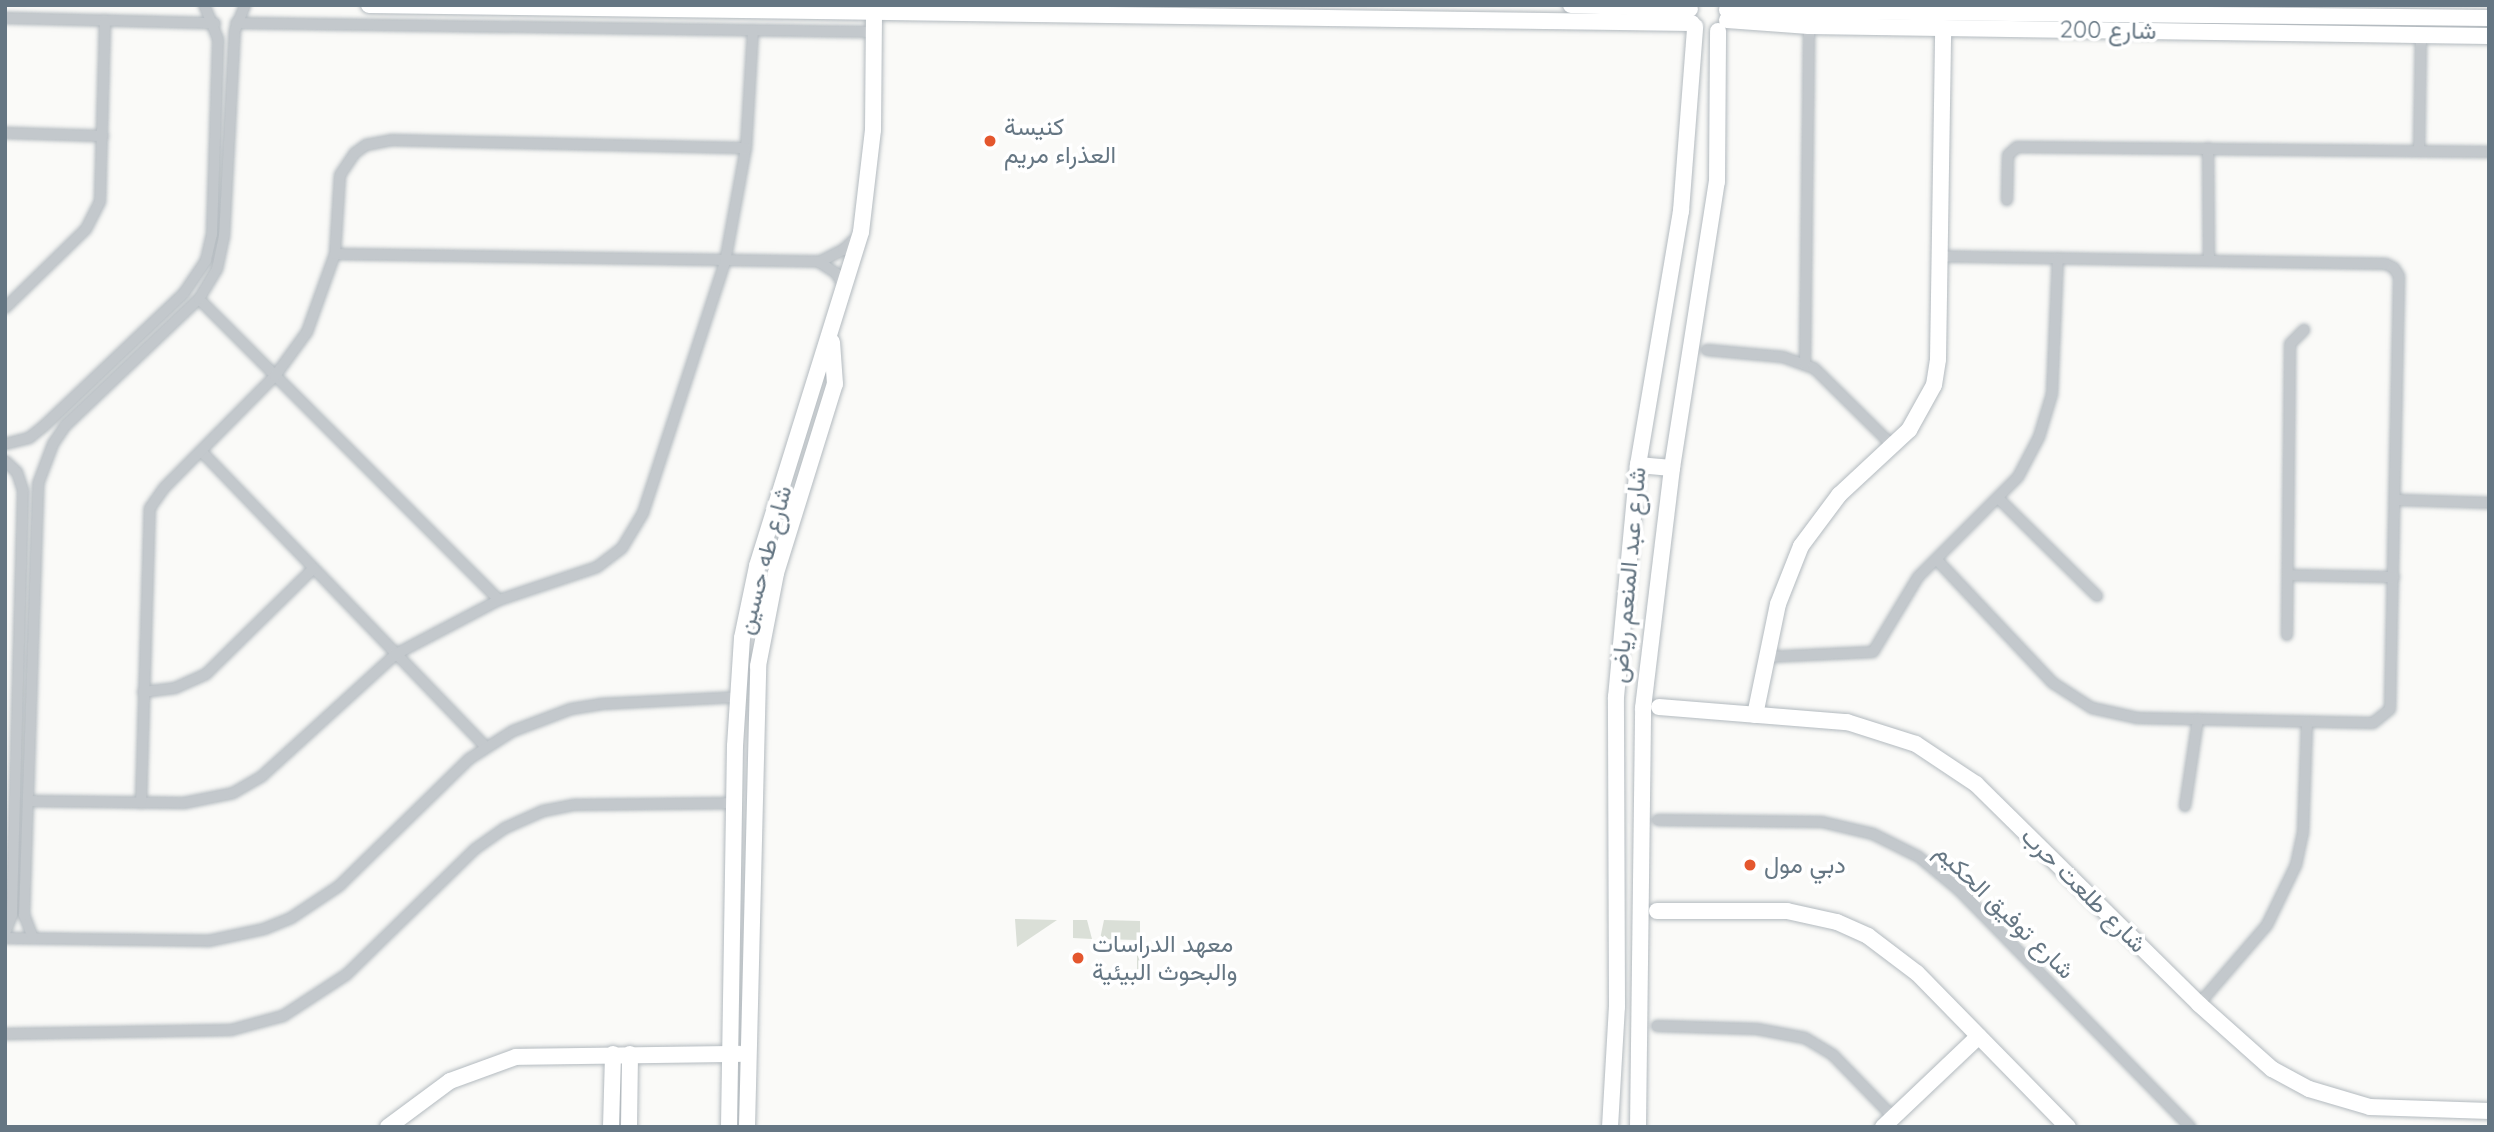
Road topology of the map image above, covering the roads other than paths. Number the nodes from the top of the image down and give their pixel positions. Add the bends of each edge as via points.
1 (204, 5) edge
2 (245, 5) edge
3 (369, 5) edge
4 (1571, 5) edge
5 (2025, 5) edge
6 (1823, 8) edge
7 (874, 10) edge
8 (892, 10) edge
9 (2227, 10) edge
10 (2310, 11) edge
11 (2040, 15) junction
12 (1692, 16) edge
13 (1724, 17) edge
14 (1943, 17) edge
15 (5, 18) edge
16 (2489, 18) edge
17 (105, 20) junction
18 (215, 23) junction
19 (236, 23) junction
20 (1810, 26) junction
21 (753, 30) junction
22 (874, 32) junction
23 (2421, 35) junction
24 (2489, 36) edge
25 (5, 133) edge
26 (103, 136) junction
27 (746, 148) junction
28 (2208, 148) junction
29 (2419, 151) junction
30 (2489, 152) edge
31 (2007, 200) dead end
32 (861, 232) junction
33 (335, 254) junction
34 (1940, 256) junction
35 (2058, 258) junction
36 (2209, 260) junction
37 (725, 262) junction
38 (819, 262) junction
39 (846, 289) junction
40 (199, 299) junction
41 (5, 308) edge
42 (2304, 330) dead end
43 (831, 337) junction
44 (1707, 350) dead end
45 (1804, 363) junction
46 (275, 376) junction
47 (5, 444) edge
48 (1893, 446) junction
49 (202, 452) junction
50 (5, 461) edge
51 (1637, 465) junction
52 (1672, 468) junction
53 (1999, 499) junction
54 (2395, 500) junction
55 (2489, 503) edge
56 (1937, 560) junction
57 (314, 568) junction
58 (2288, 575) junction
59 (2394, 578) junction
60 (2097, 596) dead end
61 (499, 600) junction
62 (2287, 635) dead end
63 (396, 654) junction
64 (1767, 657) junction
65 (144, 692) junction
66 (737, 697) junction
67 (1659, 708) dead end
68 (1755, 715) junction
69 (2198, 719) junction
70 (2307, 722) junction
71 (486, 747) junction
72 (10, 801) edge
73 (27, 802) junction
74 (141, 803) junction
75 (734, 803) junction
76 (2185, 806) dead end
77 (1658, 820) dead end
78 (1657, 911) dead end
79 (5, 936) edge
80 (33, 938) junction
81 (2199, 1004) junction
82 (1617, 1007) junction
83 (1639, 1007) junction
84 (1657, 1026) dead end
85 (5, 1034) edge
86 (1979, 1036) junction
87 (613, 1054) junction
88 (630, 1054) junction
89 (730, 1054) junction
90 (750, 1054) junction
91 (2489, 1111) edge
92 (1888, 1122) edge
93 (388, 1127) edge
94 (611, 1127) edge
95 (629, 1127) edge
96 (729, 1127) edge
97 (747, 1127) edge
98 (1610, 1127) edge
99 (1637, 1127) edge
100 (2068, 1127) edge
101 (2190, 1127) edge

1 - 18 street
2 - 19 street
3 - 7 street
4 - 12 street
5 - 11 street
6 - 13 street, شارع 200
6 - 14 street, شارع 200
7 - 8 street
7 - 22 street, شارع طه حسين
8 - 12 street
9 - 10 street, شارع 200
9 - 11 street, شارع 200
10 - 16 street, شارع 200
11 - 14 street, شارع 200
12 - 13 street via 1703,33
12 - 51 street, شارع عبد المنعم رياض via 1681,211
13 - 20 street, شارع 200
13 - 52 street, شارع عبد المنعم رياض via 1717,182
14 - 20 street, شارع 200
14 - 23 street, شارع 200
14 - 34 street
15 - 17 street
17 - 18 street
17 - 26 street
18 - 47 street via 212,234 206,260 184,293 44,426 29,438
19 - 21 street
19 - 40 street via 222,253
20 - 45 street
21 - 22 street
21 - 27 street
22 - 32 street, شارع طه حسين via 873,142
23 - 24 street, شارع 200
23 - 29 street
25 - 26 street
26 - 41 street via 103,185 94,215
27 - 33 street via 379,141 355,153 340,175
27 - 37 street
28 - 29 street
28 - 31 street via 2017,147 2008,155
28 - 36 street
29 - 30 street
32 - 38 street via 842,250
32 - 39 street, شارع طه حسين
33 - 37 street
33 - 46 street via 313,320
34 - 35 street
34 - 48 street via 1934,385 1917,419
35 - 36 street
35 - 53 street via 2056,372 2049,405 2029,458
36 - 54 street via 2386,264 2397,272
37 - 38 street
37 - 61 street via 632,536 597,567
38 - 39 street via 836,273
39 - 43 street, شارع طه حسين
40 - 46 street
40 - 73 street via 65,426 43,463 36,506
42 - 58 street via 2290,344
43 - 66 street, شارع طه حسين via 757,566 744,626
43 - 90 street, شارع طه حسين via 835,384 776,573 758,666
44 - 45 street
45 - 48 street via 1830,380
46 - 49 street
46 - 61 street
48 - 64 street via 1839,495 1805,539 1782,589
49 - 57 street
49 - 65 street via 156,497 147,520
50 - 72 street via 17,472 23,491
51 - 52 street
51 - 82 street, شارع عبد المنعم رياض via 1616,697
52 - 83 street, شارع عبد المنعم رياض via 1670,544 1643,708
53 - 56 street
53 - 60 street
54 - 55 street
54 - 59 street
56 - 64 street via 1903,596 1883,642 1873,652
56 - 69 street via 2071,697 2114,715
57 - 63 street
57 - 65 street via 206,674 175,688
58 - 59 street
58 - 62 street
59 - 70 street via 2390,709 2373,723
61 - 63 street
63 - 71 street
63 - 74 street via 248,785 201,802
64 - 68 street
65 - 74 street
66 - 71 street via 571,709 531,722
66 - 75 street, شارع طه حسين
67 - 68 street, شارع طلعت حرب
68 - 81 street, شارع طلعت حرب via 1865,725 1916,744 1947,762 1976,784
69 - 70 street
69 - 76 street
70 - 81 street via 2303,833 2292,876 2267,925
71 - 80 street via 339,886 273,925 208,941
72 - 79 street via 12,915
73 - 74 street
73 - 80 street via 24,921
75 - 85 street via 575,805 543,811 505,828 475,849 346,975 284,1016 232,1030
75 - 89 street, شارع طه حسين
77 - 101 street, شارع توفيق الحكيم via 1822,822 1872,834 1919,857 1959,890
78 - 86 street via 1787,911 1837,922 1894,953
79 - 80 street
81 - 91 street, شارع طلعت حرب via 2263,1063 2329,1096 2391,1109
82 - 83 street
82 - 98 street, شارع عبد المنعم رياض
83 - 99 street, شارع عبد المنعم رياض
84 - 92 street via 1757,1029 1805,1038 1833,1055
86 - 92 street
86 - 100 street
87 - 88 street
87 - 93 street via 544,1054 494,1063 430,1093
87 - 94 street
88 - 89 street
88 - 95 street
89 - 90 street
89 - 96 street, شارع طه حسين
90 - 97 street, شارع طه حسين

